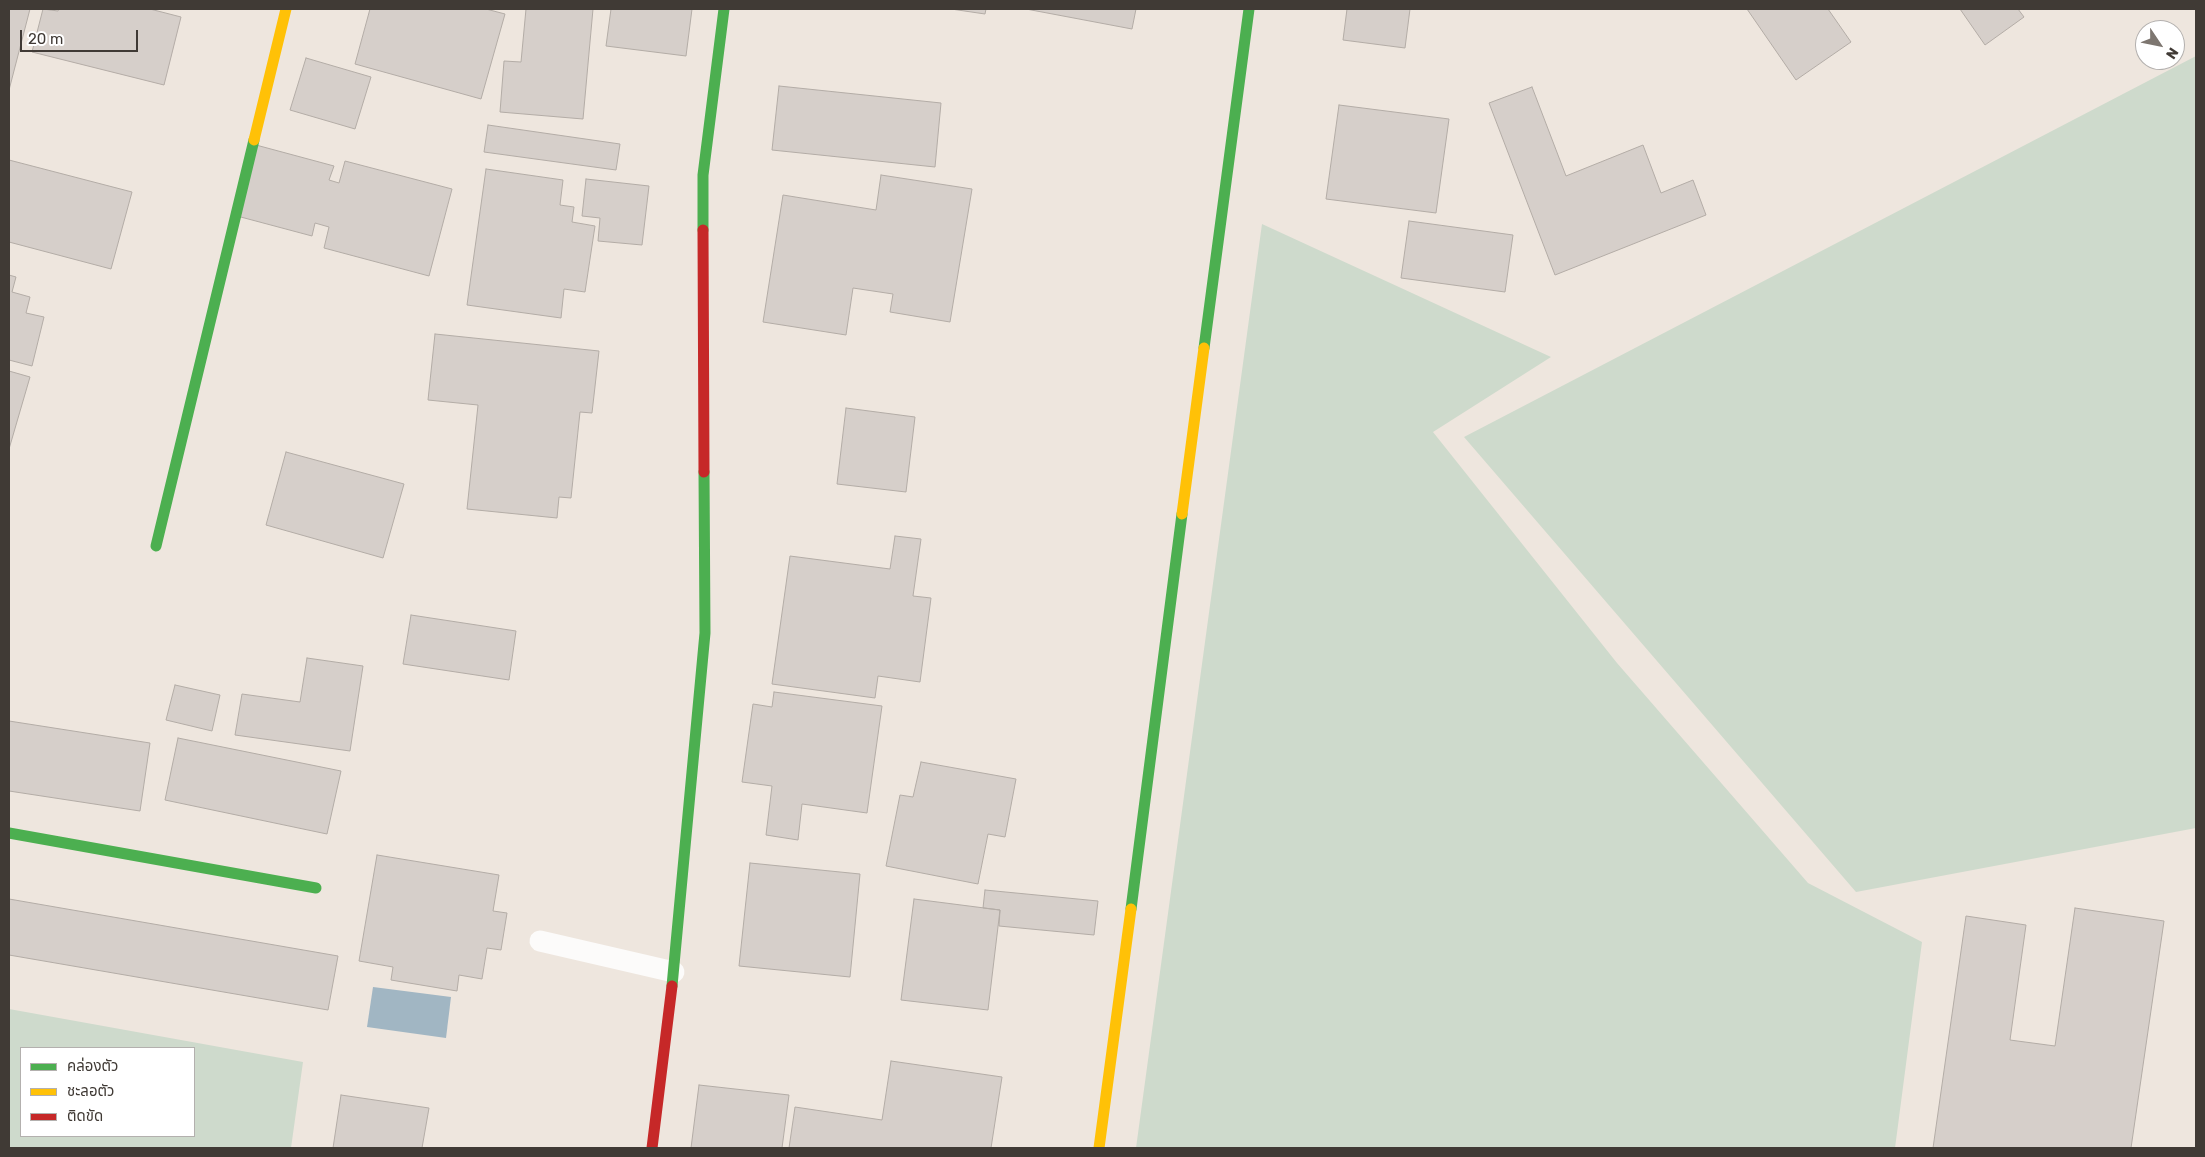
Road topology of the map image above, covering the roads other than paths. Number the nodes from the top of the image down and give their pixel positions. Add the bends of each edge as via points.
1 (286, 9) edge
2 (724, 9) edge
3 (1249, 9) edge
4 (156, 546) dead end
5 (9, 833) edge
6 (316, 888) dead end
7 (540, 941) dead end
8 (674, 972) junction
9 (652, 1148) edge
10 (1099, 1148) edge

1 - 4 street
2 - 8 street via 703,175 705,633
3 - 10 street
5 - 6 street
7 - 8 lane
8 - 9 street

